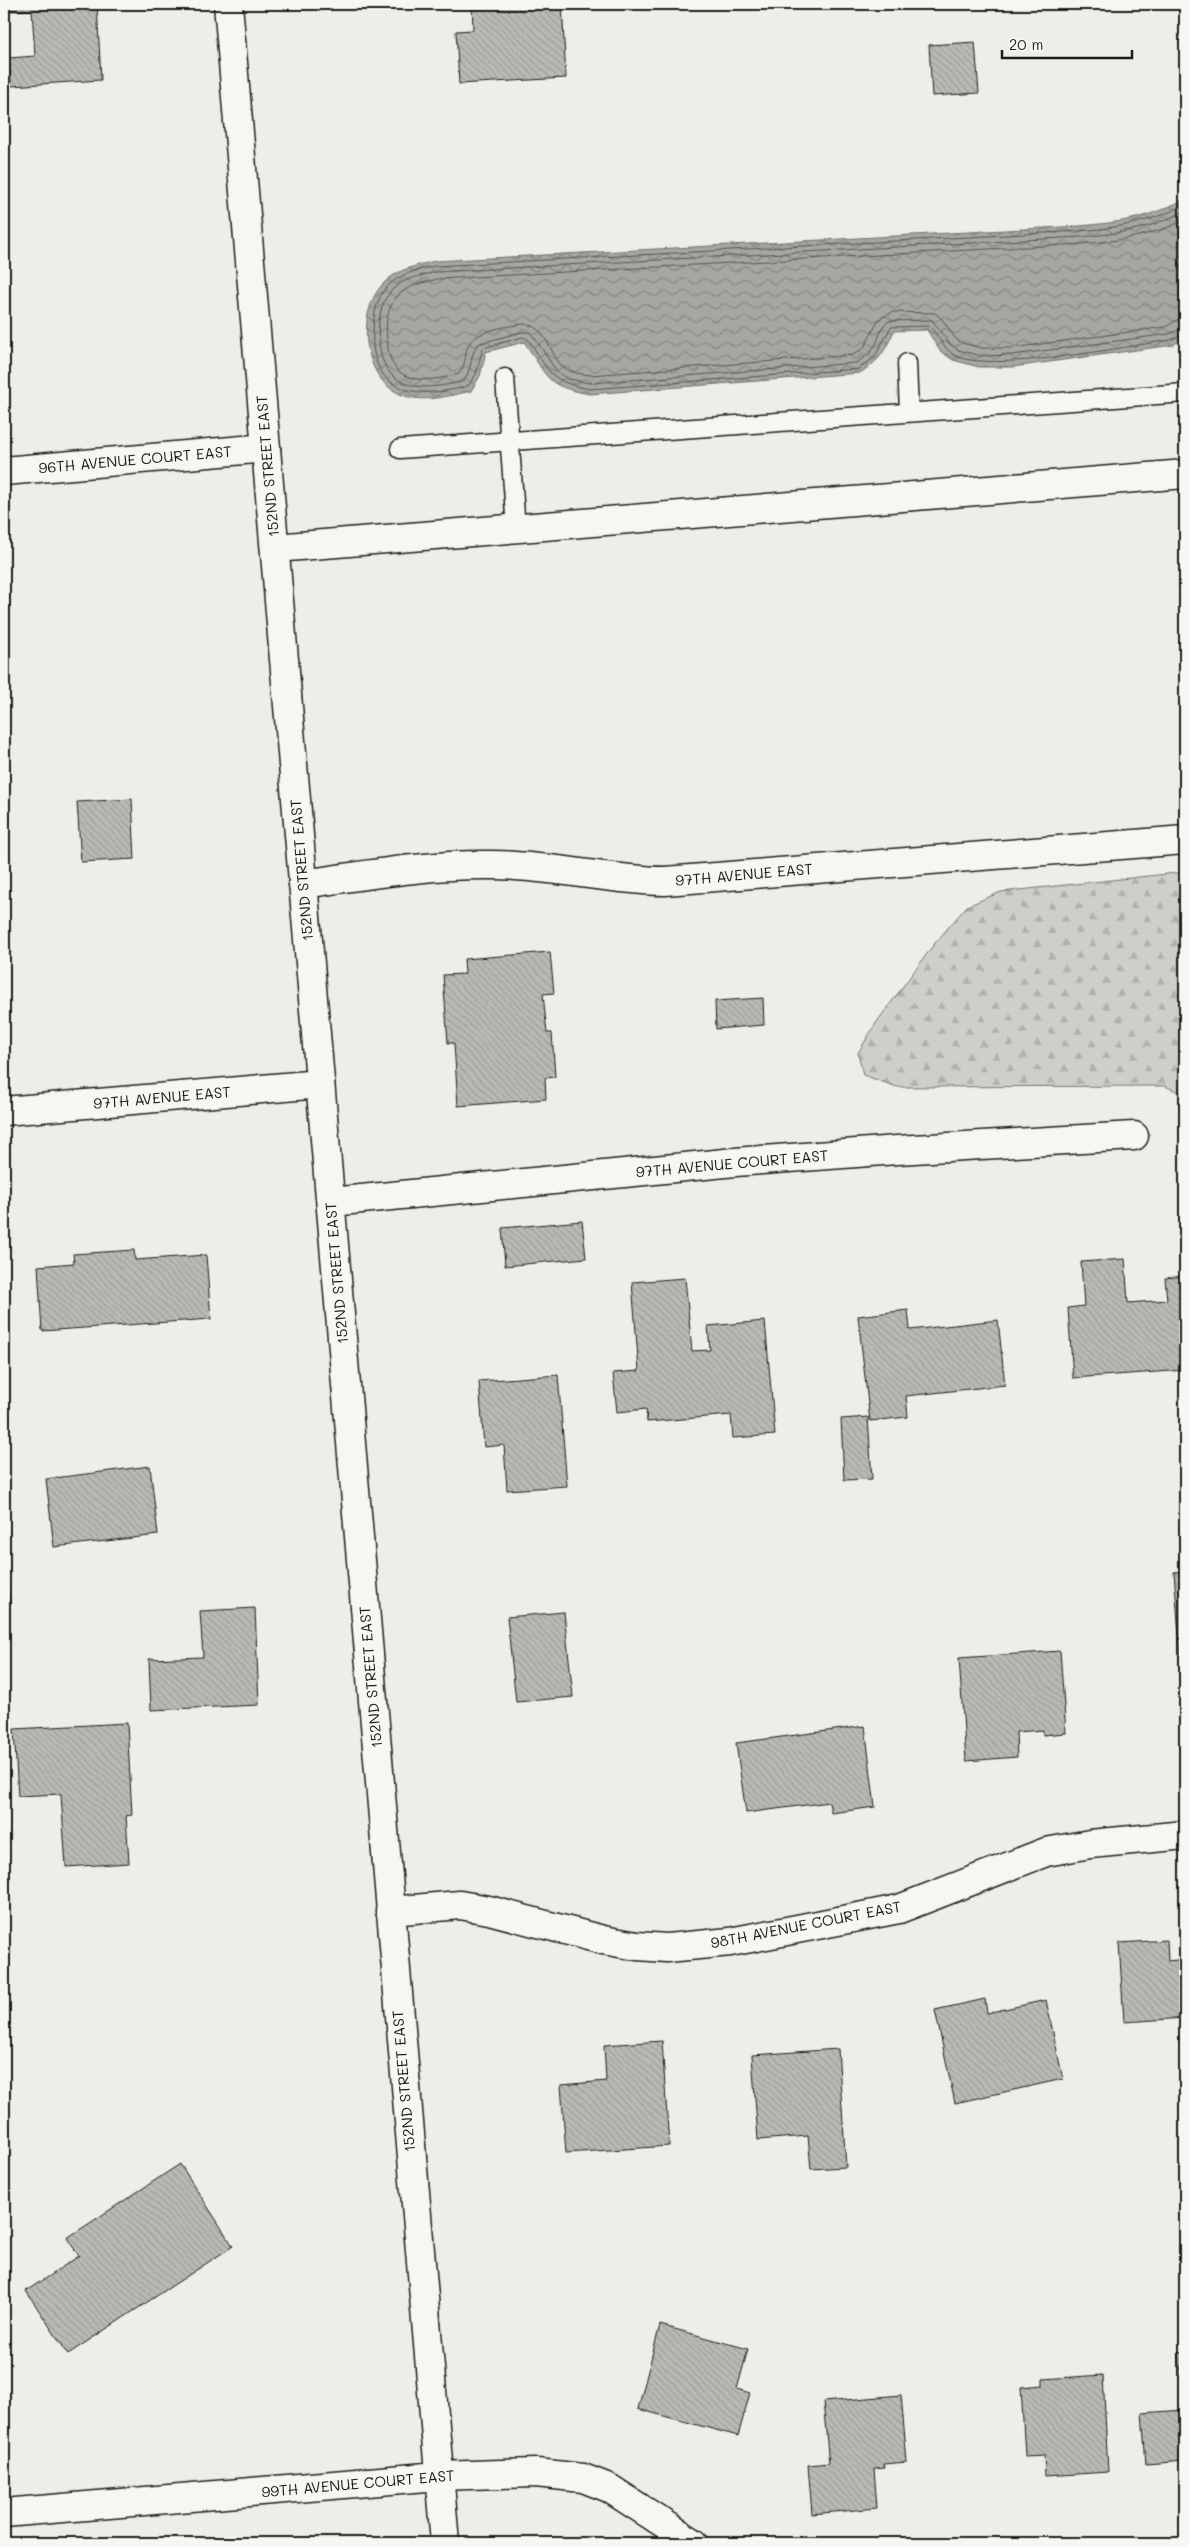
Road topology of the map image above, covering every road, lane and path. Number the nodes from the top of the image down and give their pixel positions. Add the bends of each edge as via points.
1 (228, 4) edge
2 (907, 363) dead end
3 (504, 378) dead end
4 (1185, 393) edge
5 (908, 412) junction
6 (509, 440) junction
7 (266, 448) junction
8 (400, 448) dead end
9 (4, 471) edge
10 (1185, 474) edge
11 (516, 529) junction
12 (275, 548) junction
13 (1185, 840) edge
14 (304, 884) junction
15 (320, 1084) junction
16 (4, 1111) edge
17 (1134, 1136) dead end
18 (331, 1202) junction
19 (1185, 1835) edge
20 (390, 1911) junction
21 (438, 2476) junction
22 (4, 2513) edge
23 (444, 2543) edge
24 (694, 2543) edge

1 - 7 street, 152ND STREET EAST
2 - 5 lane
3 - 6 lane
4 - 5 lane
5 - 6 lane
6 - 8 lane
6 - 11 lane
7 - 9 street, 96TH AVENUE COURT EAST
7 - 12 street, 152ND STREET EAST
10 - 11 street
11 - 12 street
12 - 14 street, 152ND STREET EAST
13 - 14 street, 97TH AVENUE EAST via 665,881 628,881 552,868 493,865 437,866
14 - 15 street, 152ND STREET EAST
15 - 16 street, 97TH AVENUE EAST
15 - 18 street, 152ND STREET EAST
17 - 18 street, 97TH AVENUE COURT EAST via 735,1162
18 - 20 street, 152ND STREET EAST
19 - 20 street, 98TH AVENUE COURT EAST via 1090,1844 1046,1852 899,1909 730,1942 667,1948 637,1946 460,1905
20 - 21 street, 152ND STREET EAST
21 - 22 street, 99TH AVENUE COURT EAST
21 - 23 street, 152ND STREET EAST
21 - 24 street, 99TH AVENUE COURT EAST via 536,2473 584,2478 635,2503

